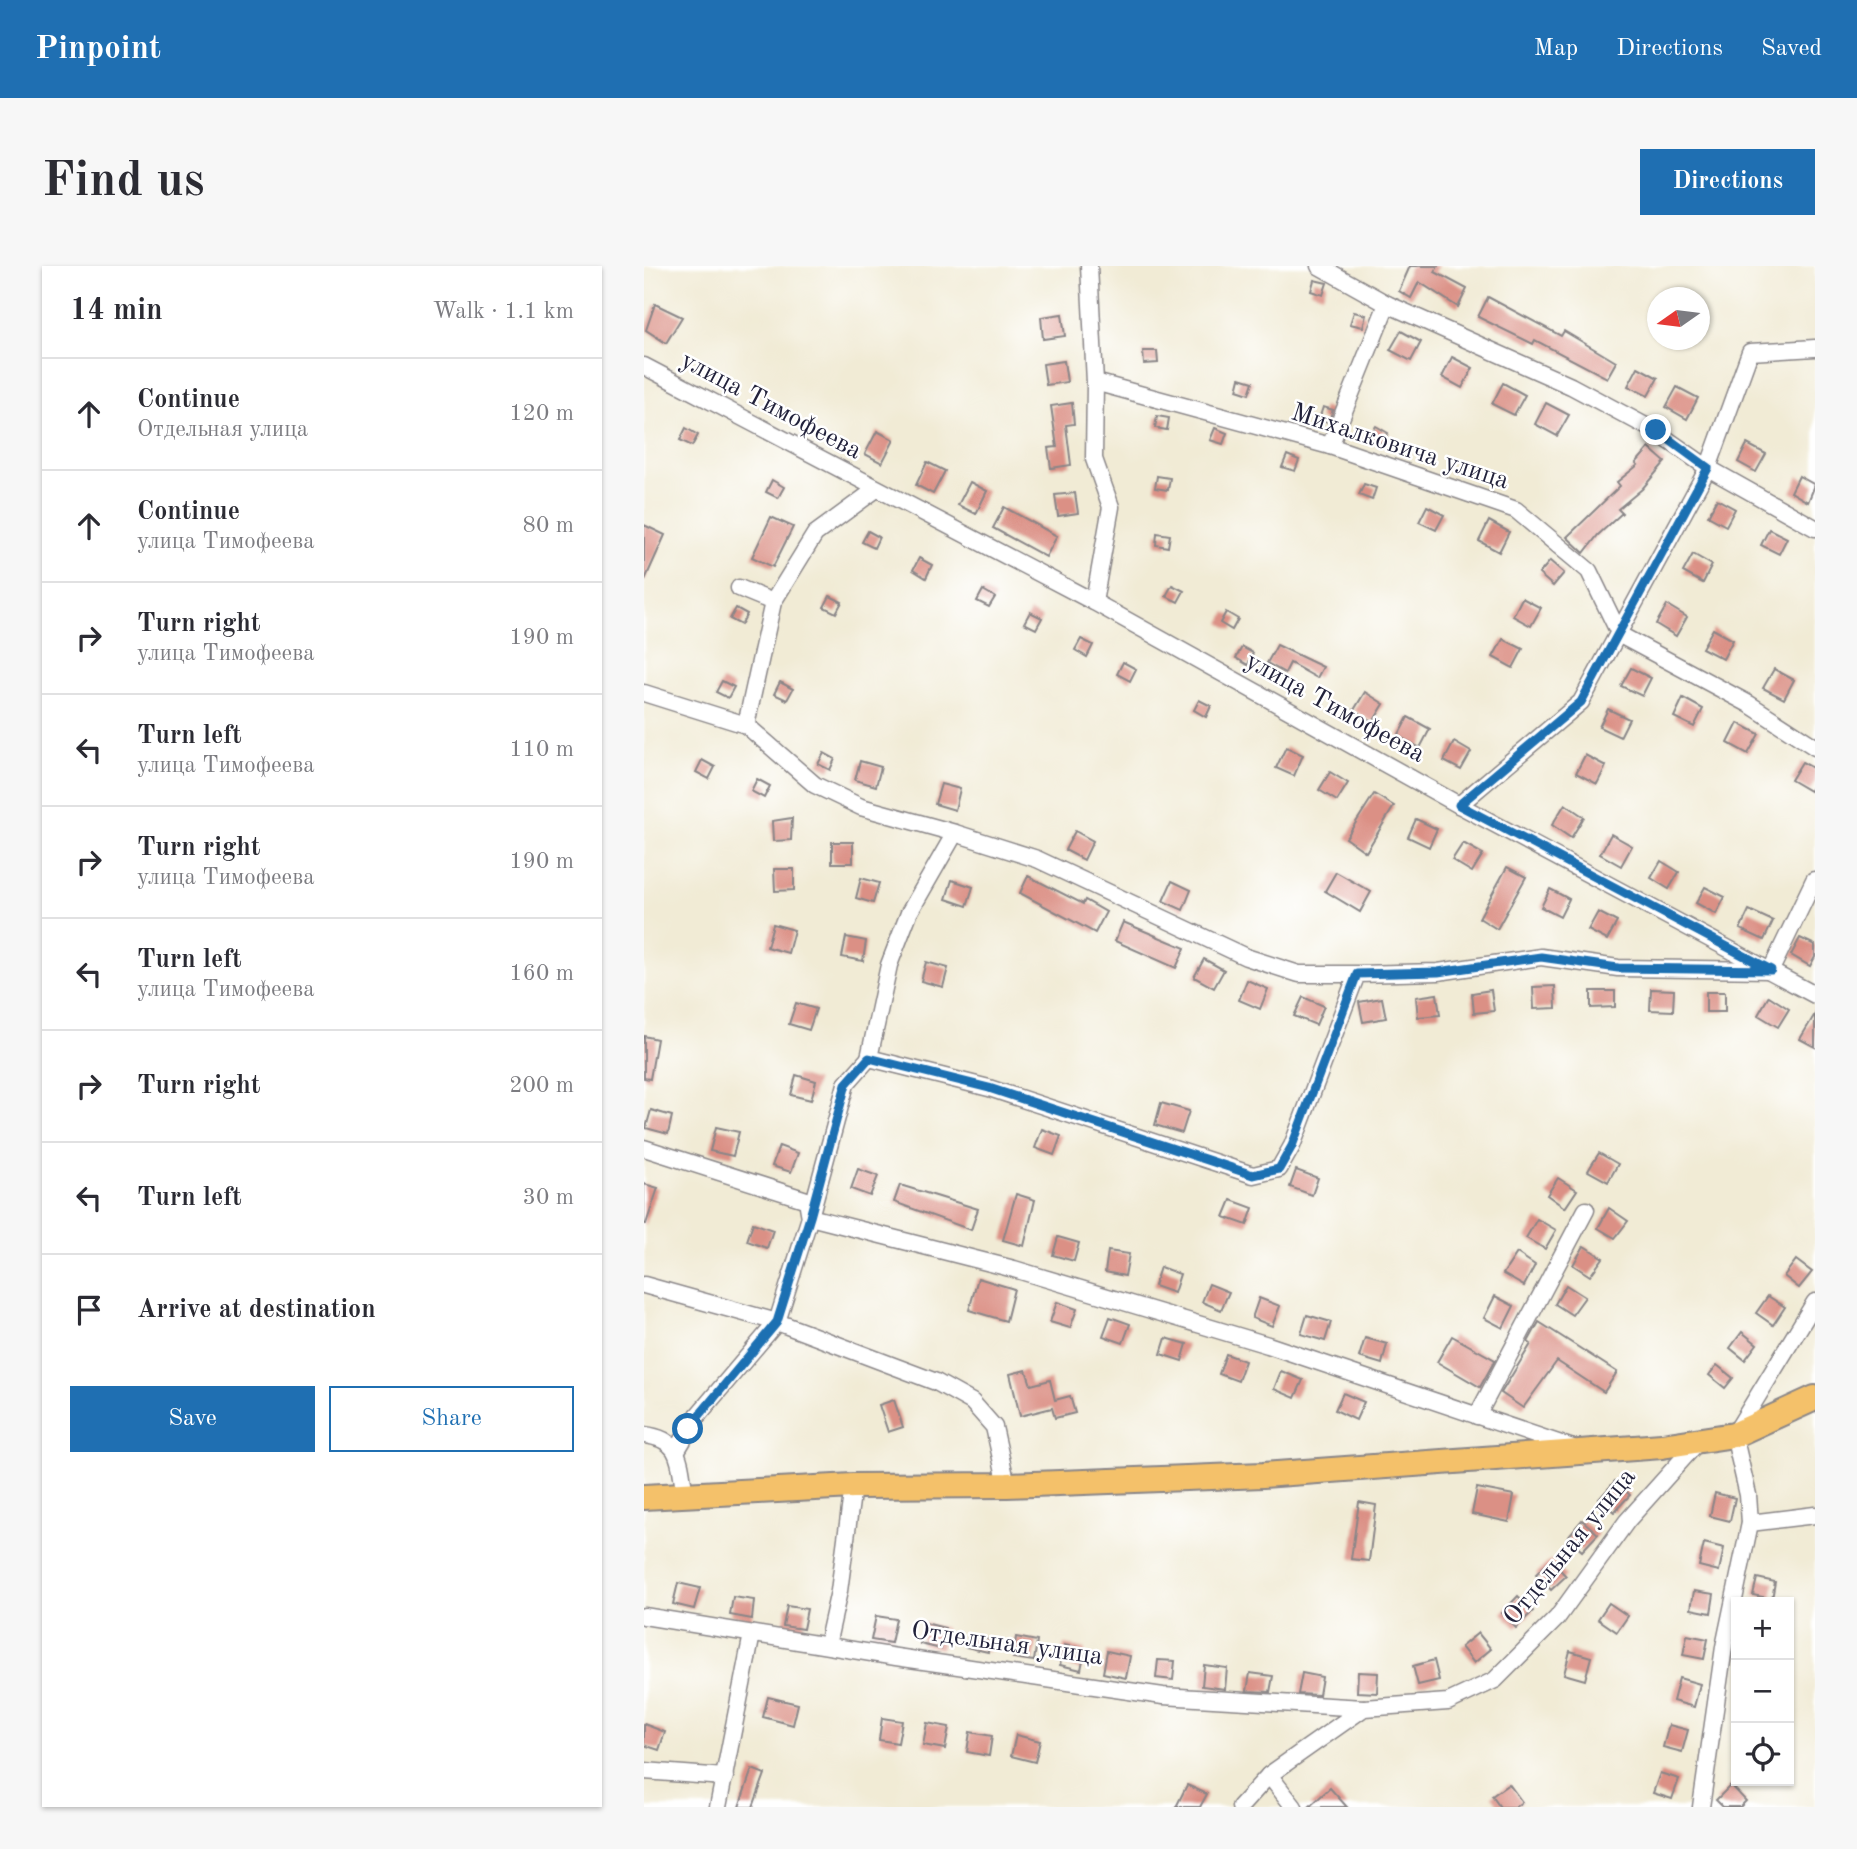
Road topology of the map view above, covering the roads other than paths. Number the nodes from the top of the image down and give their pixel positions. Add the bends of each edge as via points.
1 (1089, 266) edge
2 (1320, 266) edge
3 (1387, 304) junction
4 (1815, 348) edge
5 (644, 366) edge
6 (1095, 382) junction
7 (1330, 446) junction
8 (1708, 468) junction
9 (875, 490) junction
10 (1815, 528) edge
11 (739, 588) dead end
12 (772, 602) junction
13 (1094, 602) junction
14 (1620, 635) junction
15 (644, 693) edge
16 (746, 724) junction
17 (1815, 747) edge
18 (1459, 805) junction
19 (956, 834) junction
20 (1814, 880) edge
21 (1771, 970) junction
22 (1357, 974) junction
23 (1815, 995) edge
24 (869, 1058) junction
25 (644, 1148) edge
26 (1586, 1210) dead end
27 (810, 1217) junction
28 (644, 1284) edge
29 (1815, 1302) edge
30 (777, 1322) junction
31 (1815, 1398) edge
32 (1477, 1416) junction
33 (644, 1435) edge
34 (1734, 1435) junction
35 (1697, 1443) junction
36 (677, 1450) junction
37 (1582, 1451) junction
38 (1007, 1485) junction
39 (853, 1486) junction
40 (685, 1495) junction
41 (644, 1497) edge
42 (1815, 1514) edge
43 (1750, 1522) junction
44 (644, 1616) edge
45 (752, 1634) junction
46 (827, 1646) junction
47 (1364, 1709) junction
48 (644, 1771) edge
49 (1269, 1775) junction
50 (725, 1777) junction
51 (718, 1807) edge
52 (1240, 1807) edge
53 (1294, 1807) edge
54 (1701, 1807) edge

1 - 6 street
2 - 3 street
3 - 7 street
3 - 8 street via 1571,386 1656,430
4 - 8 street via 1750,352
5 - 9 street, улица Тимофеева
6 - 7 street, Михалковича улица
6 - 13 street via 1094,459 1111,507
7 - 14 street, Михалковича улица via 1516,510 1590,571
8 - 10 street
8 - 14 street
9 - 12 street, улица Тимофеева via 815,534
9 - 13 street, улица Тимофеева
11 - 12 street
12 - 16 street, улица Тимофеева
13 - 18 street, улица Тимофеева
14 - 17 street via 1749,704
14 - 18 street via 1581,702
15 - 16 street, улица Тимофеева
16 - 19 street, улица Тимофеева via 816,785 861,807
18 - 21 street, улица Тимофеева
19 - 22 street, улица Тимофеева via 1037,859 1246,957 1298,974
19 - 24 street via 909,913 889,965
20 - 21 street
21 - 22 street, улица Тимофеева via 1618,968 1541,957 1438,972
21 - 23 street, улица Тимофеева
22 - 24 street via 1292,1146 1279,1169 1253,1175 989,1088
24 - 27 street via 846,1084
25 - 27 street via 807,1200
26 - 32 street
27 - 30 street
27 - 32 street, Отдельная улица via 1014,1269 1268,1345
28 - 30 street
29 - 34 street
30 - 36 street via 698,1415
30 - 38 street via 936,1382 972,1402 994,1427
31 - 34 main road, Отдельная улица
32 - 37 street, Отдельная улица
33 - 36 street via 663,1437
34 - 35 main road, Отдельная улица
34 - 43 street
35 - 37 main road, Отдельная улица
35 - 47 street, Отдельная улица via 1627,1521 1557,1618 1495,1680 1448,1702
36 - 40 street
37 - 38 main road, Отдельная улица via 1263,1475
38 - 39 main road, Отдельная улица
39 - 40 main road, Отдельная улица
39 - 46 street
40 - 41 main road, Отдельная улица
42 - 43 street
43 - 54 street via 1724,1647
44 - 45 street, Отдельная улица
45 - 46 street, Отдельная улица
45 - 50 street
46 - 47 street, Отдельная улица via 1163,1696
47 - 49 street
48 - 50 street
49 - 52 street
49 - 53 street
50 - 51 street

